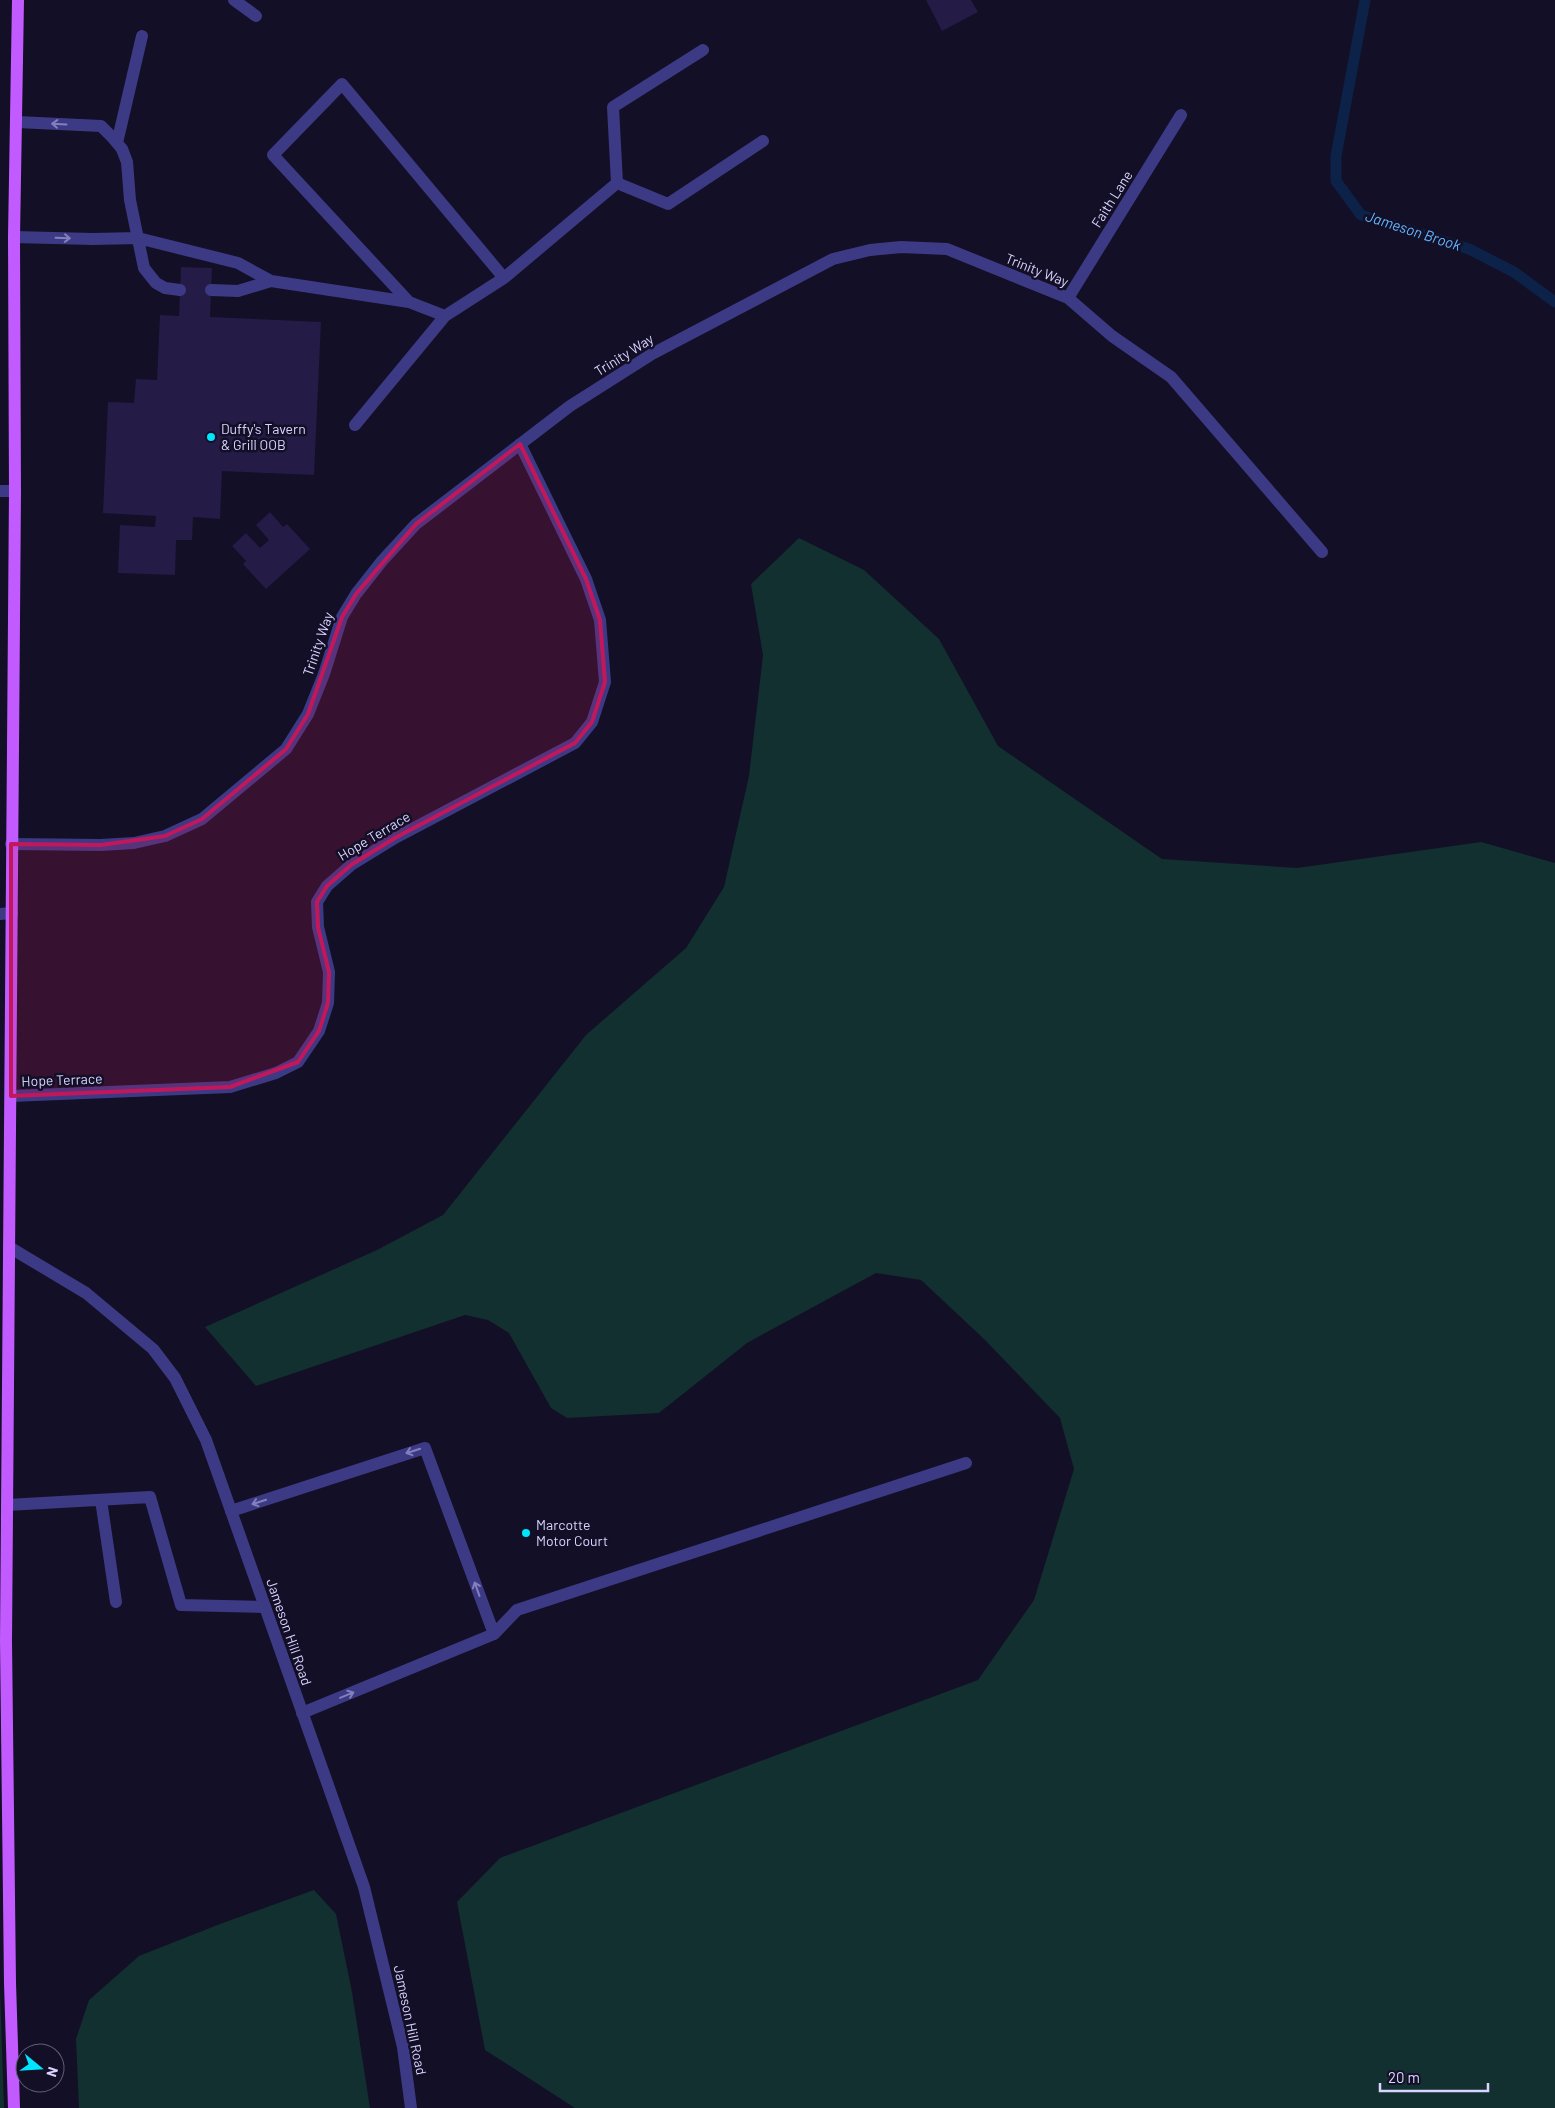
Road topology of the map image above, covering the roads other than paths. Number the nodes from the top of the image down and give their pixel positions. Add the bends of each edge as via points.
1 (18, 0) edge
2 (234, 0) edge
3 (256, 16) dead end
4 (142, 36) dead end
5 (703, 50) dead end
6 (1182, 115) dead end
7 (17, 122) junction
8 (763, 141) dead end
9 (117, 143) junction
10 (617, 183) junction
11 (14, 236) junction
12 (138, 238) junction
13 (504, 278) junction
14 (271, 281) junction
15 (180, 290) dead end
16 (211, 290) dead end
17 (1068, 298) junction
18 (409, 302) junction
19 (445, 316) junction
20 (355, 425) dead end
21 (520, 444) junction
22 (0, 491) edge
23 (15, 491) junction
24 (1322, 552) dead end
25 (11, 844) junction
26 (6, 913) edge
27 (12, 1096) junction
28 (9, 1247) junction
29 (966, 1463) dead end
30 (101, 1500) junction
31 (7, 1505) junction
32 (231, 1511) junction
33 (116, 1602) dead end
34 (264, 1607) junction
35 (494, 1634) junction
36 (302, 1713) junction
37 (14, 2108) edge
38 (411, 2108) edge

1 - 7 main road
2 - 3 street
4 - 9 street
5 - 10 street via 614,107
6 - 17 street, Faith Lane
9 -> 7 street via 101,126
7 - 11 main road
8 - 10 street via 668,204
9 - 12 street via 127,162
10 - 13 street
11 -> 12 street
11 - 23 main road
12 - 14 street via 238,263
12 - 15 street via 144,268 149,276 165,288
13 - 18 street via 342,84 273,155
13 - 19 street
14 - 16 street via 238,290
14 - 18 street
17 - 21 street, Trinity Way via 947,249 902,247 870,250 833,259 652,354 570,406
17 - 24 street, Trinity Way via 1112,336 1171,378
18 - 19 street
19 - 20 street
21 - 25 street, Trinity Way via 416,524 382,561 342,617 308,714 286,749 202,819 165,836 134,844
21 - 27 street, Hope Terrace via 586,579 600,620 605,682 592,722 575,743 395,838 351,864 327,886 318,902 318,927 329,972 328,1003 319,1031 298,1062 276,1073 230,1087
22 - 23 street
23 - 25 main road
25 - 26 main road
26 - 27 main road
27 - 28 main road
28 - 31 main road
28 - 32 street, Jameson Hill Road via 86,1293 154,1350 175,1378 206,1440
29 - 35 street via 517,1610
30 - 31 street
30 - 33 street
30 - 34 street via 150,1497 181,1605
31 - 37 main road via 6,1641
32 - 34 street, Jameson Hill Road
35 -> 32 street via 425,1448
34 - 36 street, Jameson Hill Road
36 -> 35 street
36 - 38 street, Jameson Hill Road via 364,1887 403,2047

